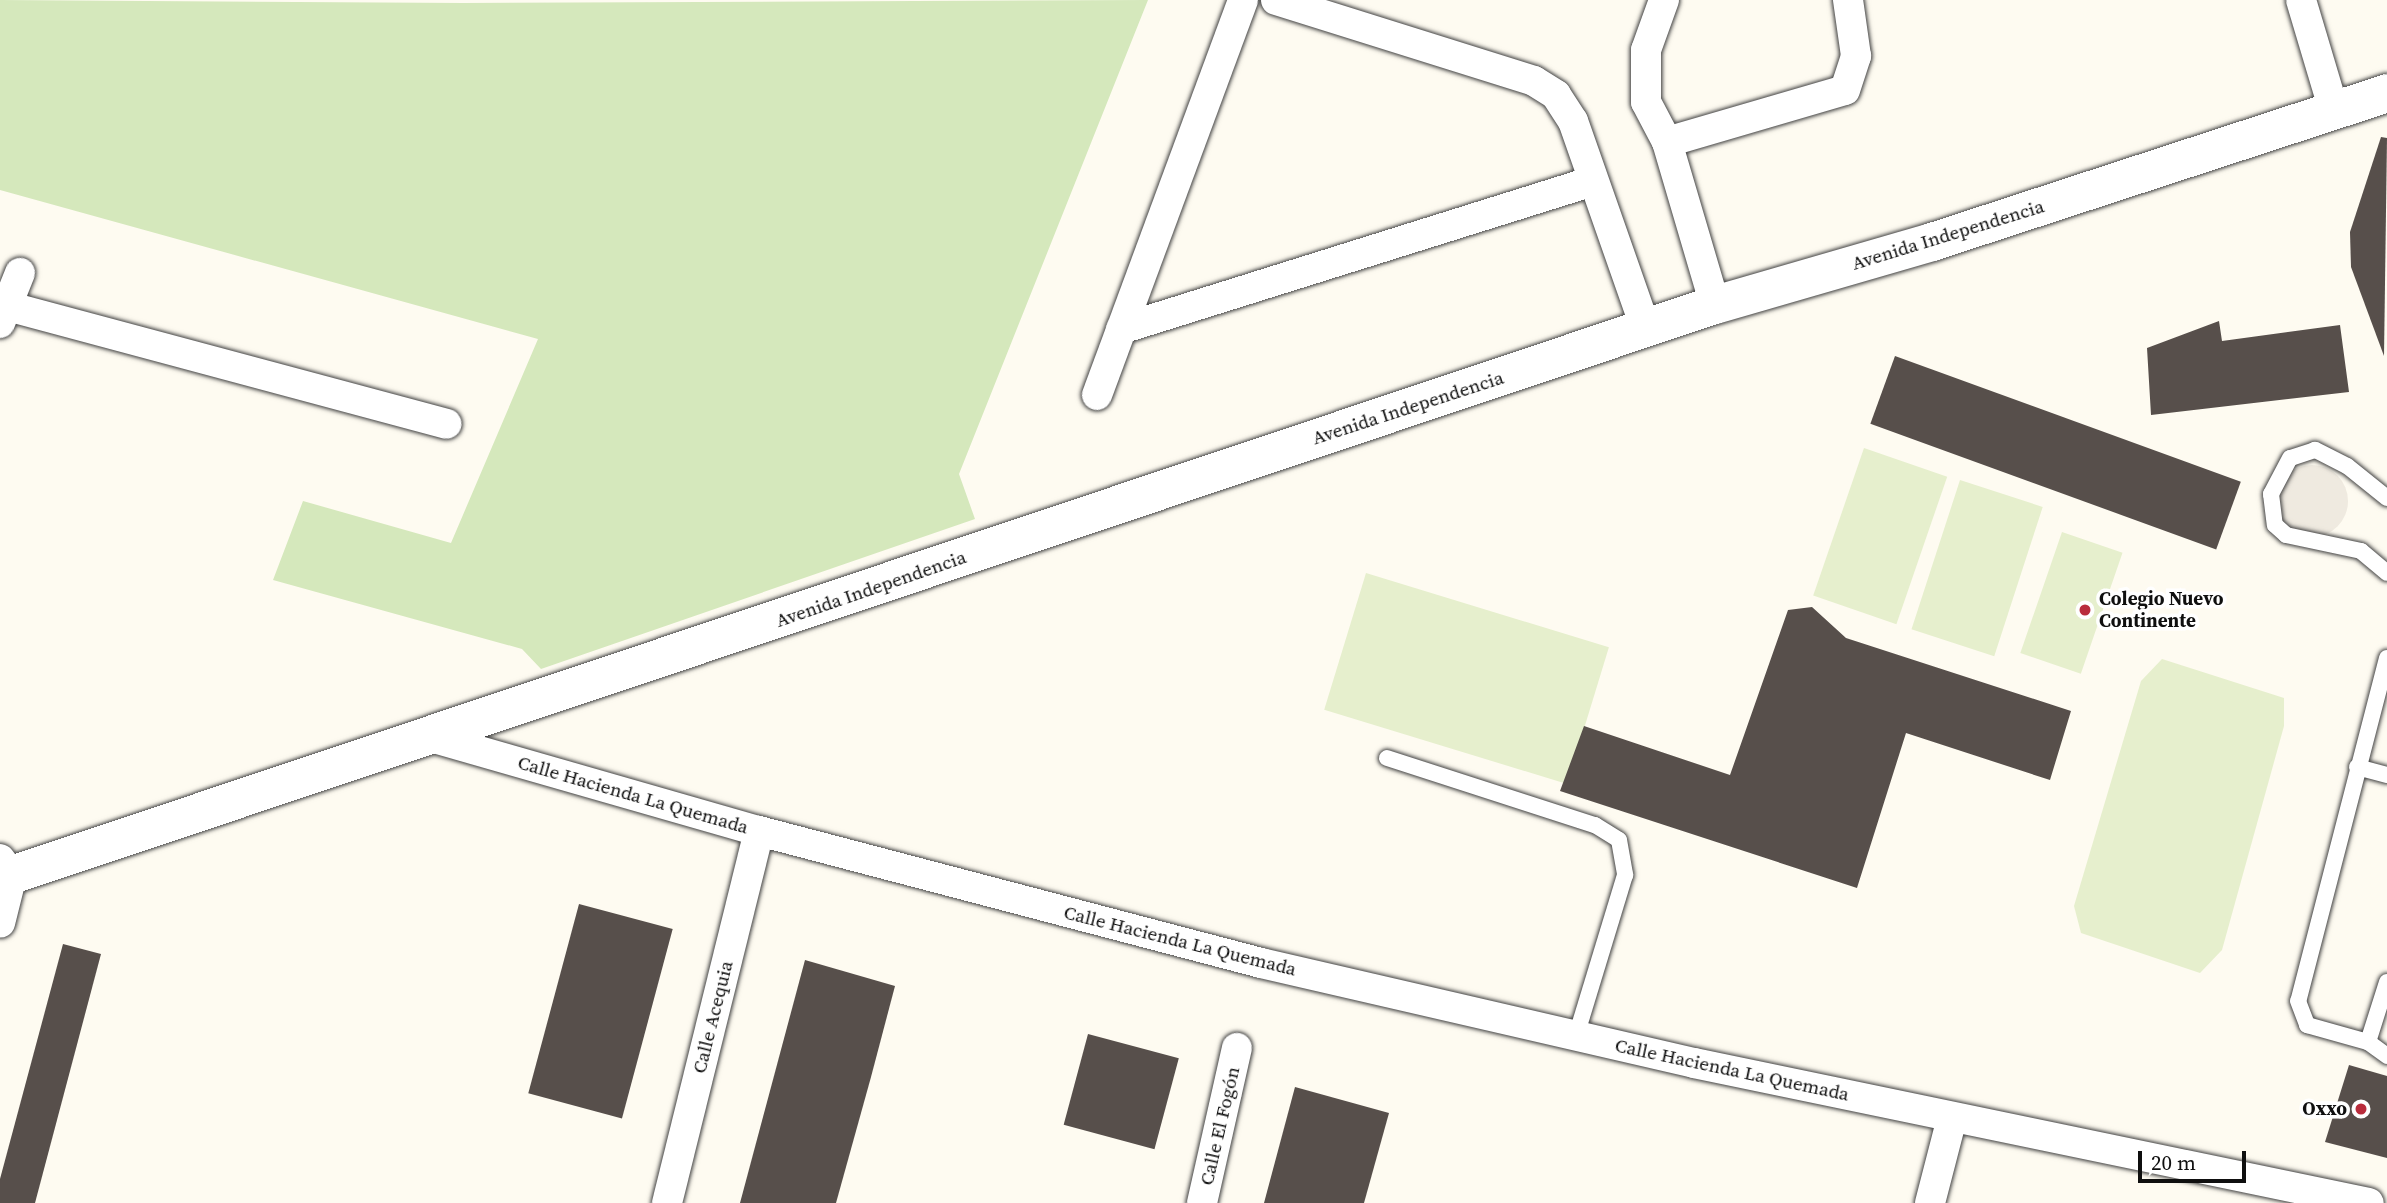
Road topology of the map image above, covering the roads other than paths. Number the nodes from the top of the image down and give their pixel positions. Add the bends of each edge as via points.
1 (1242, 0) edge
2 (1276, 0) edge
3 (1664, 0) edge
4 (1848, 0) edge
5 (2301, 0) edge
6 (2387, 93) edge
7 (2334, 111) junction
8 (1667, 142) junction
9 (1593, 181) junction
10 (20, 273) dead end
11 (1715, 305) junction
12 (3, 315) edge
13 (1121, 329) junction
14 (1646, 329) junction
15 (1097, 396) dead end
16 (446, 424) dead end
17 (2387, 498) edge
18 (2387, 573) edge
19 (2387, 658) edge
20 (433, 738) junction
21 (1388, 758) dead end
22 (2357, 767) junction
23 (2387, 775) edge
24 (760, 831) junction
25 (4, 871) edge
26 (0, 923) edge
27 (2387, 982) edge
28 (1576, 1035) junction
29 (2368, 1042) junction
30 (1237, 1048) dead end
31 (2387, 1056) edge
32 (1952, 1118) junction
33 (667, 1203) edge
34 (1202, 1203) edge
35 (1930, 1203) edge
36 (2369, 1203) edge

1 - 13 street
2 - 9 street via 1546,87 1567,109
3 - 8 street via 1642,75 1646,102
4 - 8 street via 1856,56 1845,90
5 - 7 street
6 - 7 street, Avenida Independencia
7 - 11 street, Avenida Independencia via 1932,242
8 - 11 street
9 - 13 street
9 - 14 street
10 - 12 street
11 - 14 street, Avenida Independencia
12 - 16 street
13 - 15 street
14 - 20 street, Avenida Independencia
17 - 18 lane via 2347,466 2315,450 2290,458 2271,494 2275,524 2286,536 2361,551
19 - 22 lane
20 - 24 street, Calle Hacienda La Quemada
20 - 25 street
21 - 28 lane via 1595,825 1619,840 1625,875
22 - 23 lane
22 - 29 lane via 2304,961 2298,1011 2312,1028
24 - 28 street, Calle Hacienda La Quemada via 1261,963
24 - 33 street, Calle Acequia
25 - 26 street
27 - 29 lane
28 - 32 street, Calle Hacienda La Quemada
29 - 31 lane
30 - 34 street, Calle El Fogón
32 - 35 street
32 - 36 street, Calle Hacienda La Quemada

